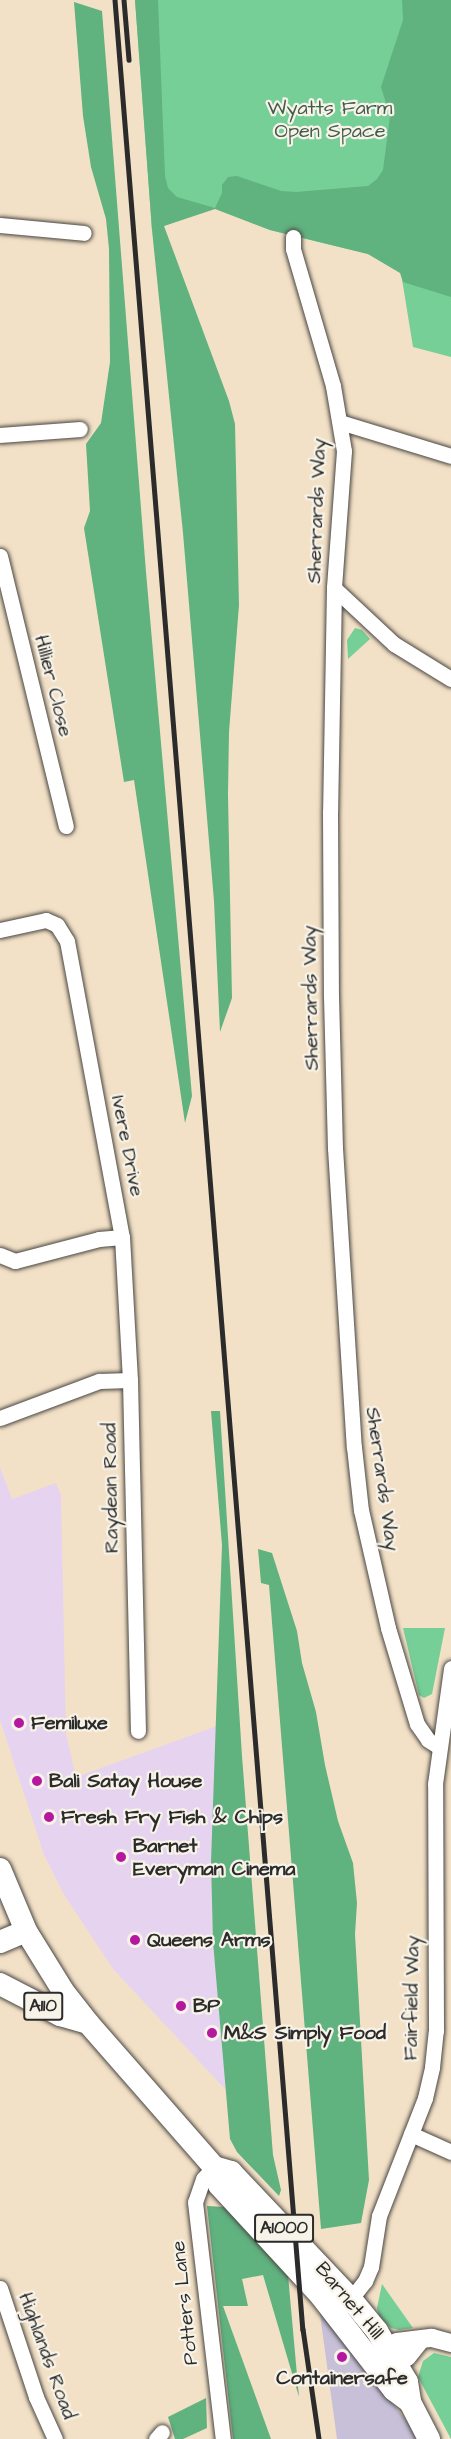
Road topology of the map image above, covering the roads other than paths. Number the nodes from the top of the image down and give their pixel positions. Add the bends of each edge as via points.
1 (0, 225) edge
2 (84, 234) dead end
3 (293, 237) dead end
4 (340, 422) junction
5 (80, 429) dead end
6 (0, 435) edge
7 (451, 456) edge
8 (0, 556) edge
9 (334, 588) junction
10 (451, 679) edge
11 (66, 826) dead end
12 (0, 930) edge
13 (122, 1237) junction
14 (0, 1255) edge
15 (130, 1380) junction
16 (0, 1418) edge
17 (451, 1668) edge
18 (138, 1731) dead end
19 (439, 1747) junction
20 (1, 1878) edge
21 (26, 1931) junction
22 (0, 1942) edge
23 (0, 1984) edge
24 (88, 2023) junction
25 (411, 2134) junction
26 (451, 2152) edge
27 (214, 2167) junction
28 (0, 2288) edge
29 (321, 2296) junction
30 (348, 2300) junction
31 (347, 2328) junction
32 (451, 2343) edge
33 (386, 2359) junction
34 (55, 2439) edge
35 (223, 2439) edge
36 (429, 2439) edge

1 - 2 street
3 - 4 street, Sherrards Way
4 - 7 street
4 - 9 street, Sherrards Way via 344,451
5 - 6 street
8 - 11 street, Hillier Close
9 - 10 street via 394,644
9 - 19 street, Sherrards Way via 330,812 334,1136 354,1447 361,1510 388,1628 417,1724 428,1740
12 - 13 street, Ivere Drive via 40,920 57,925 67,941
13 - 14 street via 99,1239 15,1262
13 - 15 street, Ivere Drive
15 - 16 street via 99,1381
15 - 18 street, Raydean Road
17 - 19 street, Fairfield Way
19 - 25 street, Fairfield Way via 435,1802 436,2031 425,2098
20 - 21 main road, A1000
21 - 22 main road
21 - 24 main road, Barnet Hill / A1000
23 - 24 main road, A110 via 60,2015
24 - 27 main road, Barnet Hill / A1000
25 - 26 street
25 - 30 street, Fairfield Way via 379,2216 371,2267
27 - 29 main road, Barnet Hill / A1000 via 219,2185
27 - 30 main road, Barnet Hill / A1000 via 231,2172
27 - 35 street, Potters Lane via 203,2179 195,2202
28 - 34 street, Highlands Road via 36,2397
29 - 30 street
29 - 31 main road, Barnet Hill / A1000
30 - 31 street
30 - 33 main road, Barnet Hill / A1000
31 - 33 main road, Barnet Hill / A1000
32 - 33 street via 439,2338 398,2342
33 - 36 main road, Barnet Hill / A1000 via 394,2390 410,2402

